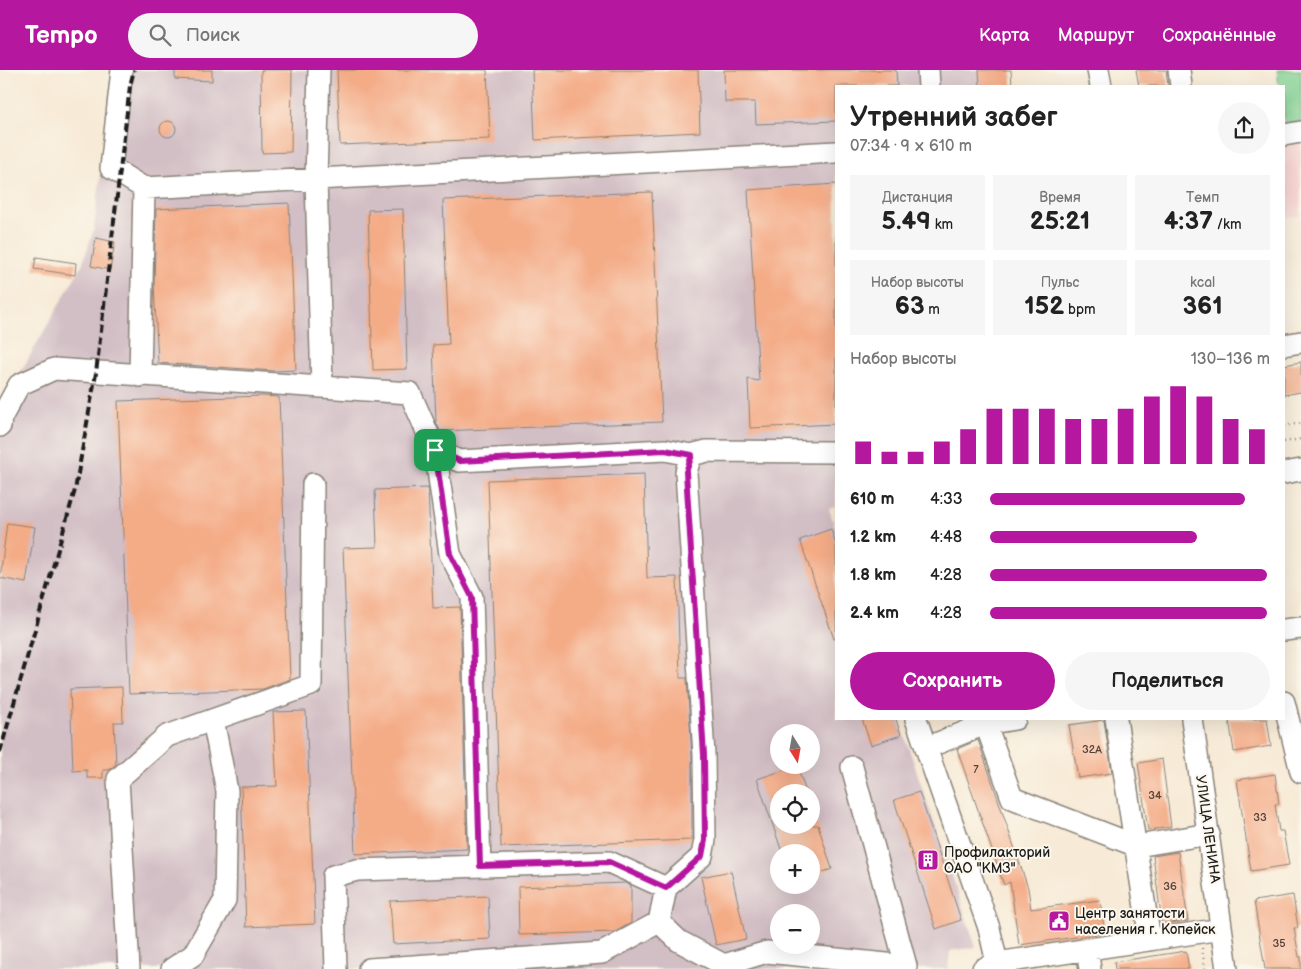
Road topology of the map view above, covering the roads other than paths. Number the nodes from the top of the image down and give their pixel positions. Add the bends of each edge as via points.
1 (122, 70) edge
2 (319, 70) edge
3 (928, 70) edge
4 (1098, 70) edge
5 (1179, 70) edge
6 (929, 85) edge
7 (1101, 85) edge
8 (1181, 85) edge
9 (1301, 132) edge
10 (1285, 135) edge
11 (835, 152) edge
12 (316, 180) junction
13 (144, 188) junction
14 (1301, 342) edge
15 (1285, 345) edge
16 (140, 376) junction
17 (322, 387) junction
18 (0, 426) edge
19 (435, 450) junction
20 (835, 452) edge
21 (692, 455) junction
22 (1301, 470) edge
23 (1285, 473) edge
24 (313, 484) dead end
25 (1301, 628) edge
26 (1285, 630) edge
27 (1285, 704) edge
28 (213, 720) junction
29 (916, 720) edge
30 (1000, 720) edge
31 (1116, 720) edge
32 (1192, 720) edge
33 (984, 721) edge
34 (1296, 732) edge
35 (926, 748) junction
36 (852, 767) dead end
37 (1301, 772) edge
38 (1209, 834) junction
39 (1137, 846) junction
40 (480, 866) junction
41 (666, 888) junction
42 (659, 922) junction
43 (1222, 929) junction
44 (1150, 940) junction
45 (1088, 959) edge
46 (990, 966) edge
47 (725, 967) edge
48 (128, 969) edge
49 (172, 969) edge
50 (336, 969) edge
51 (369, 969) edge
52 (1227, 969) edge

1 - 13 street via 111,168
2 - 12 street
3 - 6 street
4 - 7 street
5 - 8 street
9 - 10 street
11 - 12 street
12 - 13 street
12 - 17 street
13 - 16 street
14 - 15 street
16 - 17 street
16 - 18 street via 54,369 19,384
17 - 19 street via 410,393
19 - 21 street via 460,461 665,450
19 - 40 street via 450,554 472,597
20 - 21 street via 707,451
21 - 41 street via 686,472 704,755 705,840 702,856
22 - 23 street
24 - 28 street via 311,685
25 - 26 street
27 - 34 street
28 - 48 street via 167,736 118,779
28 - 49 street via 227,790 225,900 193,955
29 - 35 street
30 - 33 street
31 - 39 street
32 - 38 street, УЛИЦА ЛЕНИНА
33 - 35 street
33 - 39 street via 1012,798
34 - 37 street
35 - 46 street via 989,928
36 - 47 street via 906,966 767,952
38 - 39 street
38 - 43 street, УЛИЦА ЛЕНИНА
39 - 44 street
40 - 41 street via 609,862
40 - 50 street via 357,870 332,876
41 - 42 street
42 - 47 street via 679,941
42 - 51 street via 602,954
43 - 44 street
43 - 52 street, УЛИЦА ЛЕНИНА
44 - 45 street
45 - 46 street

